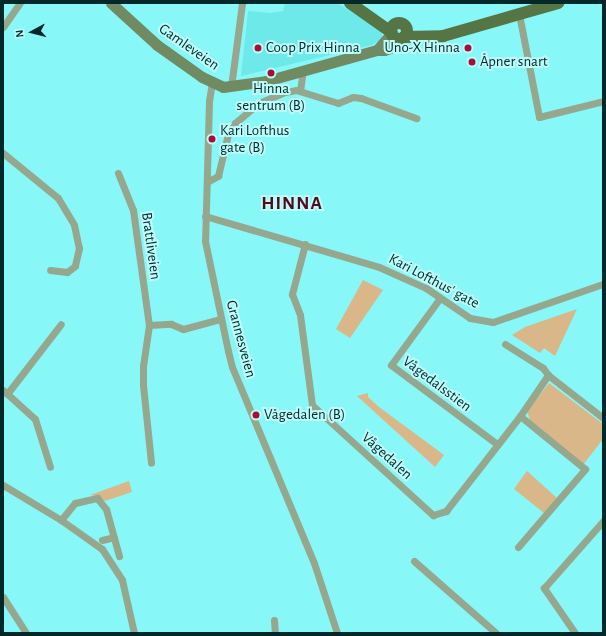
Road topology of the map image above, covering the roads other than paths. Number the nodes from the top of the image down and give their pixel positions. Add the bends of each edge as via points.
1 (20, 3) edge
2 (112, 3) edge
3 (242, 3) edge
4 (558, 3) edge
5 (354, 5) edge
6 (519, 14) junction
7 (3, 27) edge
8 (399, 32) junction
9 (303, 70) junction
10 (212, 82) junction
11 (231, 87) junction
12 (300, 91) junction
13 (603, 101) edge
14 (416, 118) dead end
15 (3, 154) edge
16 (118, 173) dead end
17 (207, 182) junction
18 (205, 216) junction
19 (305, 244) junction
20 (50, 270) dead end
21 (603, 284) edge
22 (440, 298) junction
23 (221, 319) junction
24 (61, 324) dead end
25 (149, 325) junction
26 (505, 344) dead end
27 (548, 375) junction
28 (5, 392) edge
29 (520, 416) junction
30 (603, 418) edge
31 (497, 444) junction
32 (152, 463) dead end
33 (50, 467) dead end
34 (3, 484) edge
35 (61, 520) junction
36 (603, 521) edge
37 (114, 537) junction
38 (102, 540) dead end
39 (518, 547) dead end
40 (119, 556) dead end
41 (414, 561) dead end
42 (3, 597) edge
43 (274, 620) dead end
44 (26, 633) edge
45 (134, 633) edge
46 (275, 633) edge
47 (337, 633) edge
48 (496, 633) edge
49 (575, 633) edge

1 - 7 street
2 - 10 street, Gamleveien via 157,45
3 - 11 street
4 - 6 main road
5 - 8 main road
6 - 8 main road via 449,33
6 - 13 street via 539,117
8 - 9 street, Gamleveien via 377,50
9 - 11 street, Gamleveien via 266,81
9 - 12 street
10 - 11 street, Gamleveien
10 - 17 street, Grannesveien via 209,101
12 - 14 street via 338,103 353,97 361,98
12 - 17 street via 285,92 265,99 243,115 228,134 218,176
15 - 20 street via 58,198 74,225 79,248 75,266 67,272
16 - 25 street, Brattliveien via 133,210
17 - 18 street, Grannesveien
18 - 19 street, Kari Lofthus' gate
18 - 23 street, Grannesveien via 207,253
19 - 22 street, Kari Lofthus' gate via 379,267 426,288
19 - 31 street, Vågedalen via 292,294 300,315 310,402 314,408 433,515 446,511
21 - 22 street, Kari Lofthus' gate via 493,322 470,318
22 - 31 street, Vågedalsstien via 391,366
23 - 25 street via 183,329 171,324
23 - 47 street, Grannesveien via 232,367 314,563
24 - 28 street
25 - 32 street, Brattliveien via 143,385
26 - 27 street via 543,368
27 - 29 street, Vågedalen
27 - 30 street
28 - 33 street via 35,419
29 - 31 street, Vågedalen
29 - 39 street via 585,469
34 - 35 street
35 - 37 street via 74,503 97,498 104,504
35 - 45 street via 102,549 115,566 127,592
36 - 49 street via 544,588
37 - 38 street
37 - 40 street
41 - 48 street
42 - 44 street
43 - 46 street

